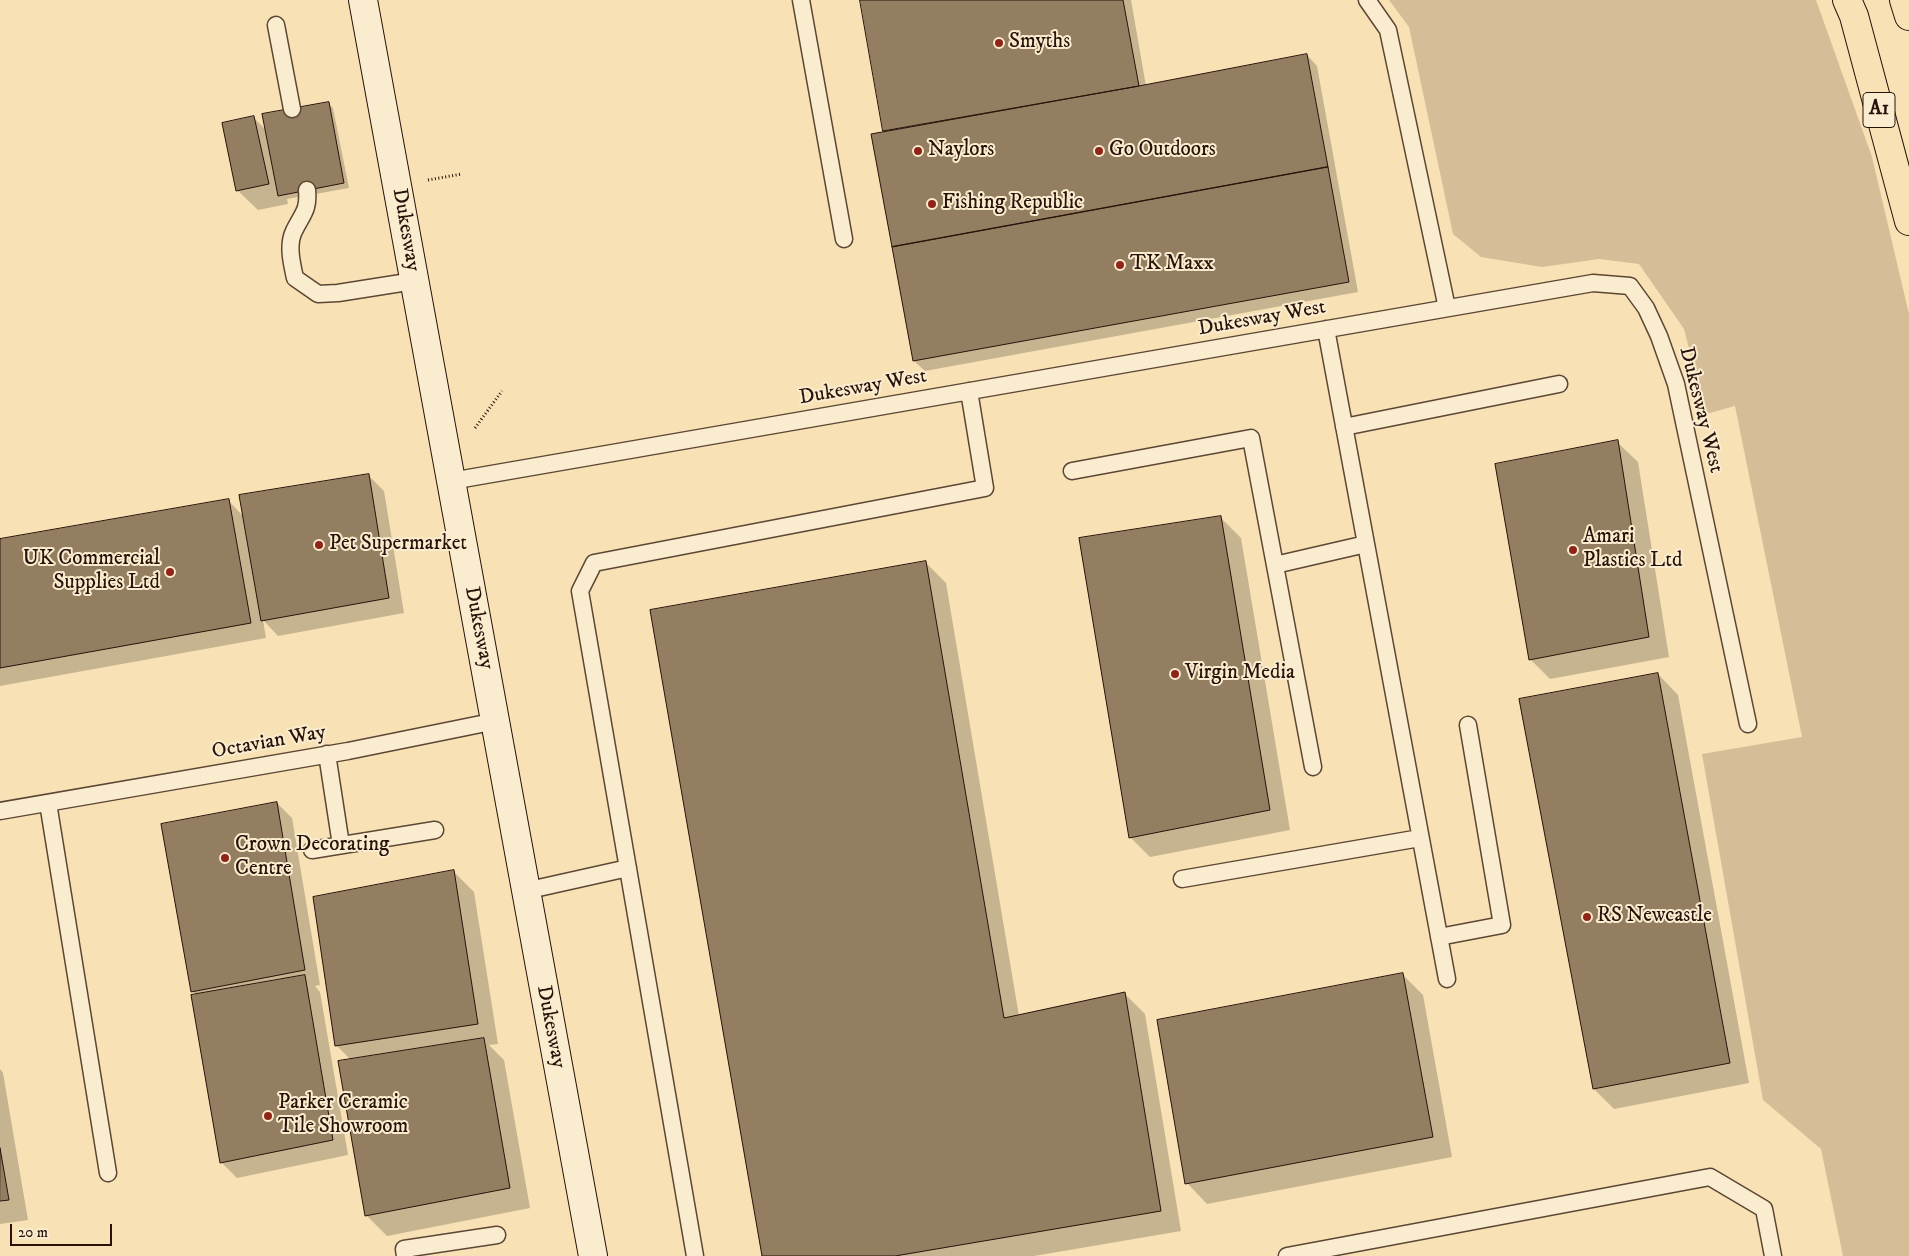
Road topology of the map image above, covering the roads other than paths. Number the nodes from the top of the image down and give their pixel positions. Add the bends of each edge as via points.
1 (363, 0) edge
2 (801, 0) edge
3 (1367, 0) edge
4 (1847, 0) edge
5 (1904, 0) edge
6 (1909, 16) edge
7 (276, 25) dead end
8 (292, 109) dead end
9 (307, 190) dead end
10 (1909, 221) edge
11 (844, 240) dead end
12 (414, 281) junction
13 (1447, 308) junction
14 (1326, 329) junction
15 (1559, 384) dead end
16 (969, 391) junction
17 (1344, 427) junction
18 (1072, 471) dead end
19 (451, 481) junction
20 (1366, 544) junction
21 (1275, 565) junction
22 (496, 721) junction
23 (1748, 724) dead end
24 (1468, 725) dead end
25 (327, 754) junction
26 (1313, 767) dead end
27 (48, 803) junction
28 (0, 811) edge
29 (435, 830) dead end
30 (1420, 838) junction
31 (341, 845) junction
32 (312, 850) dead end
33 (628, 868) junction
34 (1182, 879) dead end
35 (525, 891) junction
36 (1439, 937) junction
37 (1446, 979) dead end
38 (108, 1174) dead end
39 (498, 1235) dead end
40 (405, 1256) edge
41 (593, 1256) edge
42 (695, 1256) edge
43 (1287, 1256) edge
44 (1773, 1256) edge

1 - 12 street, Dukesway
2 - 11 lane
3 - 13 lane via 1388,30
4 - 10 highway, A1
5 - 6 highway
7 - 8 lane
9 - 12 lane via 308,203 293,233 290,257 295,278 318,294
12 - 19 street, Dukesway
13 - 14 lane, Dukesway West
13 - 23 lane, Dukesway West via 1593,282 1630,286 1646,308 1676,384
14 - 16 lane, Dukesway West
14 - 17 lane
15 - 17 lane
16 - 19 lane, Dukesway West
16 - 33 lane via 985,488 594,563 580,591
17 - 20 lane
18 - 21 lane via 1251,438
19 - 22 street, Dukesway
20 - 21 lane
20 - 30 lane
21 - 26 lane
22 - 25 lane, Octavian Way
22 - 35 street, Dukesway
24 - 36 lane via 1502,925
25 - 27 lane, Octavian Way
25 - 31 lane
27 - 28 lane, Octavian Way
27 - 38 lane
29 - 31 lane
30 - 34 lane
30 - 36 lane
31 - 32 lane
33 - 35 lane
33 - 42 lane
35 - 41 street, Dukesway
36 - 37 lane
39 - 40 lane via 404,1249
43 - 44 lane via 1710,1177 1764,1209

